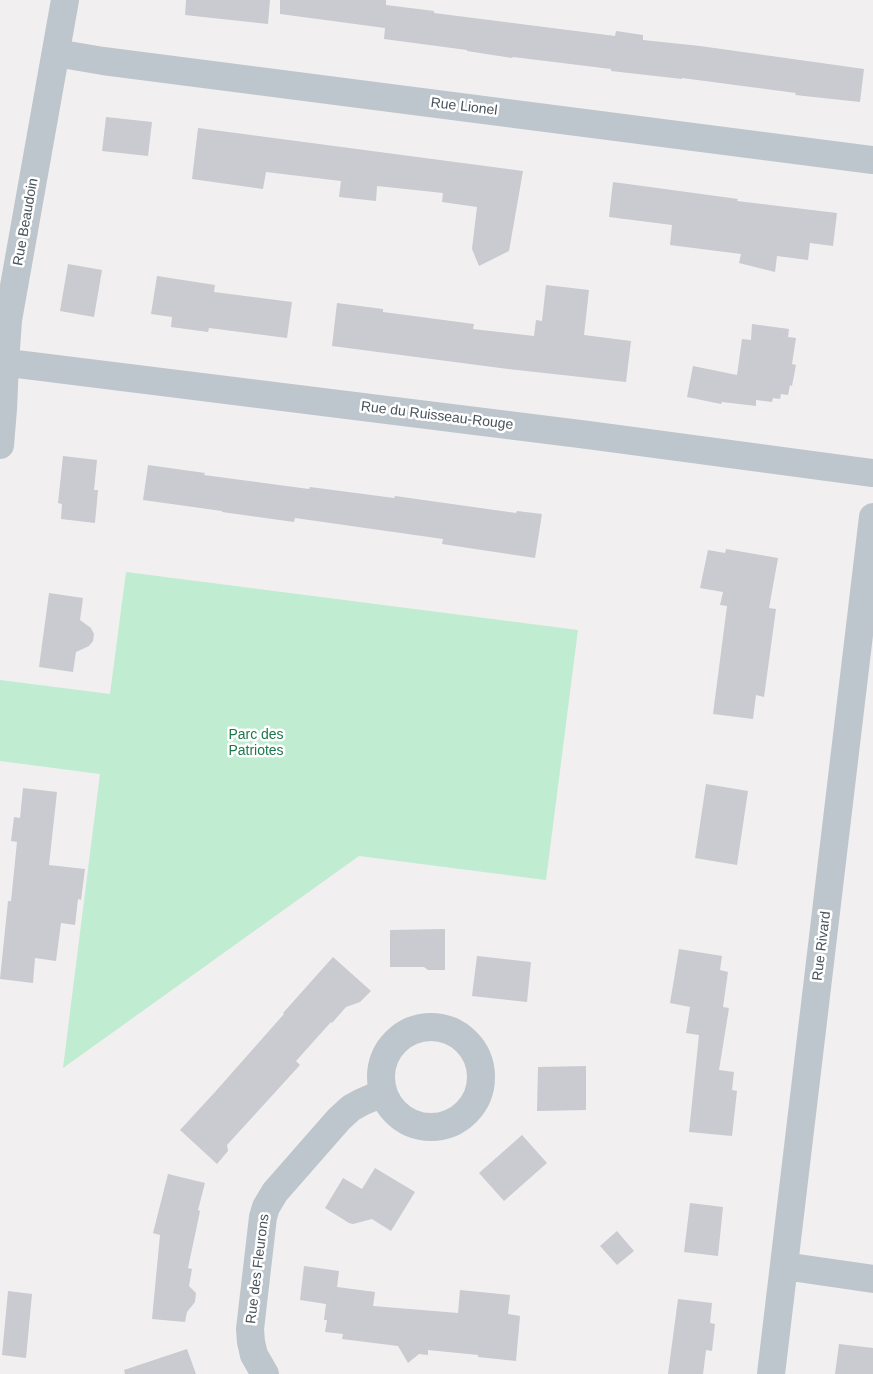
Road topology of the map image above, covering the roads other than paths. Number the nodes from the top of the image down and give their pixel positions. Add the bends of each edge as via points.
1 (65, 0) edge
2 (56, 53) junction
3 (873, 160) edge
4 (2, 363) edge
5 (0, 445) edge
6 (873, 473) edge
7 (873, 517) edge
8 (383, 1093) dead end
9 (784, 1266) junction
10 (873, 1279) edge
11 (265, 1374) edge
12 (771, 1374) edge

1 - 2 street, Rue Beaudoin
2 - 3 street, Rue Lionel
2 - 4 street, Rue Beaudoin
4 - 5 street, Rue Beaudoin via 4,393
4 - 6 street, Rue du Ruisseau-Rouge
7 - 9 street, Rue Rivard
8 - 11 street, Rue des Fleurons via 362,1102 339,1119 266,1206 250,1329 254,1355
9 - 10 street
9 - 12 street, Rue Rivard

